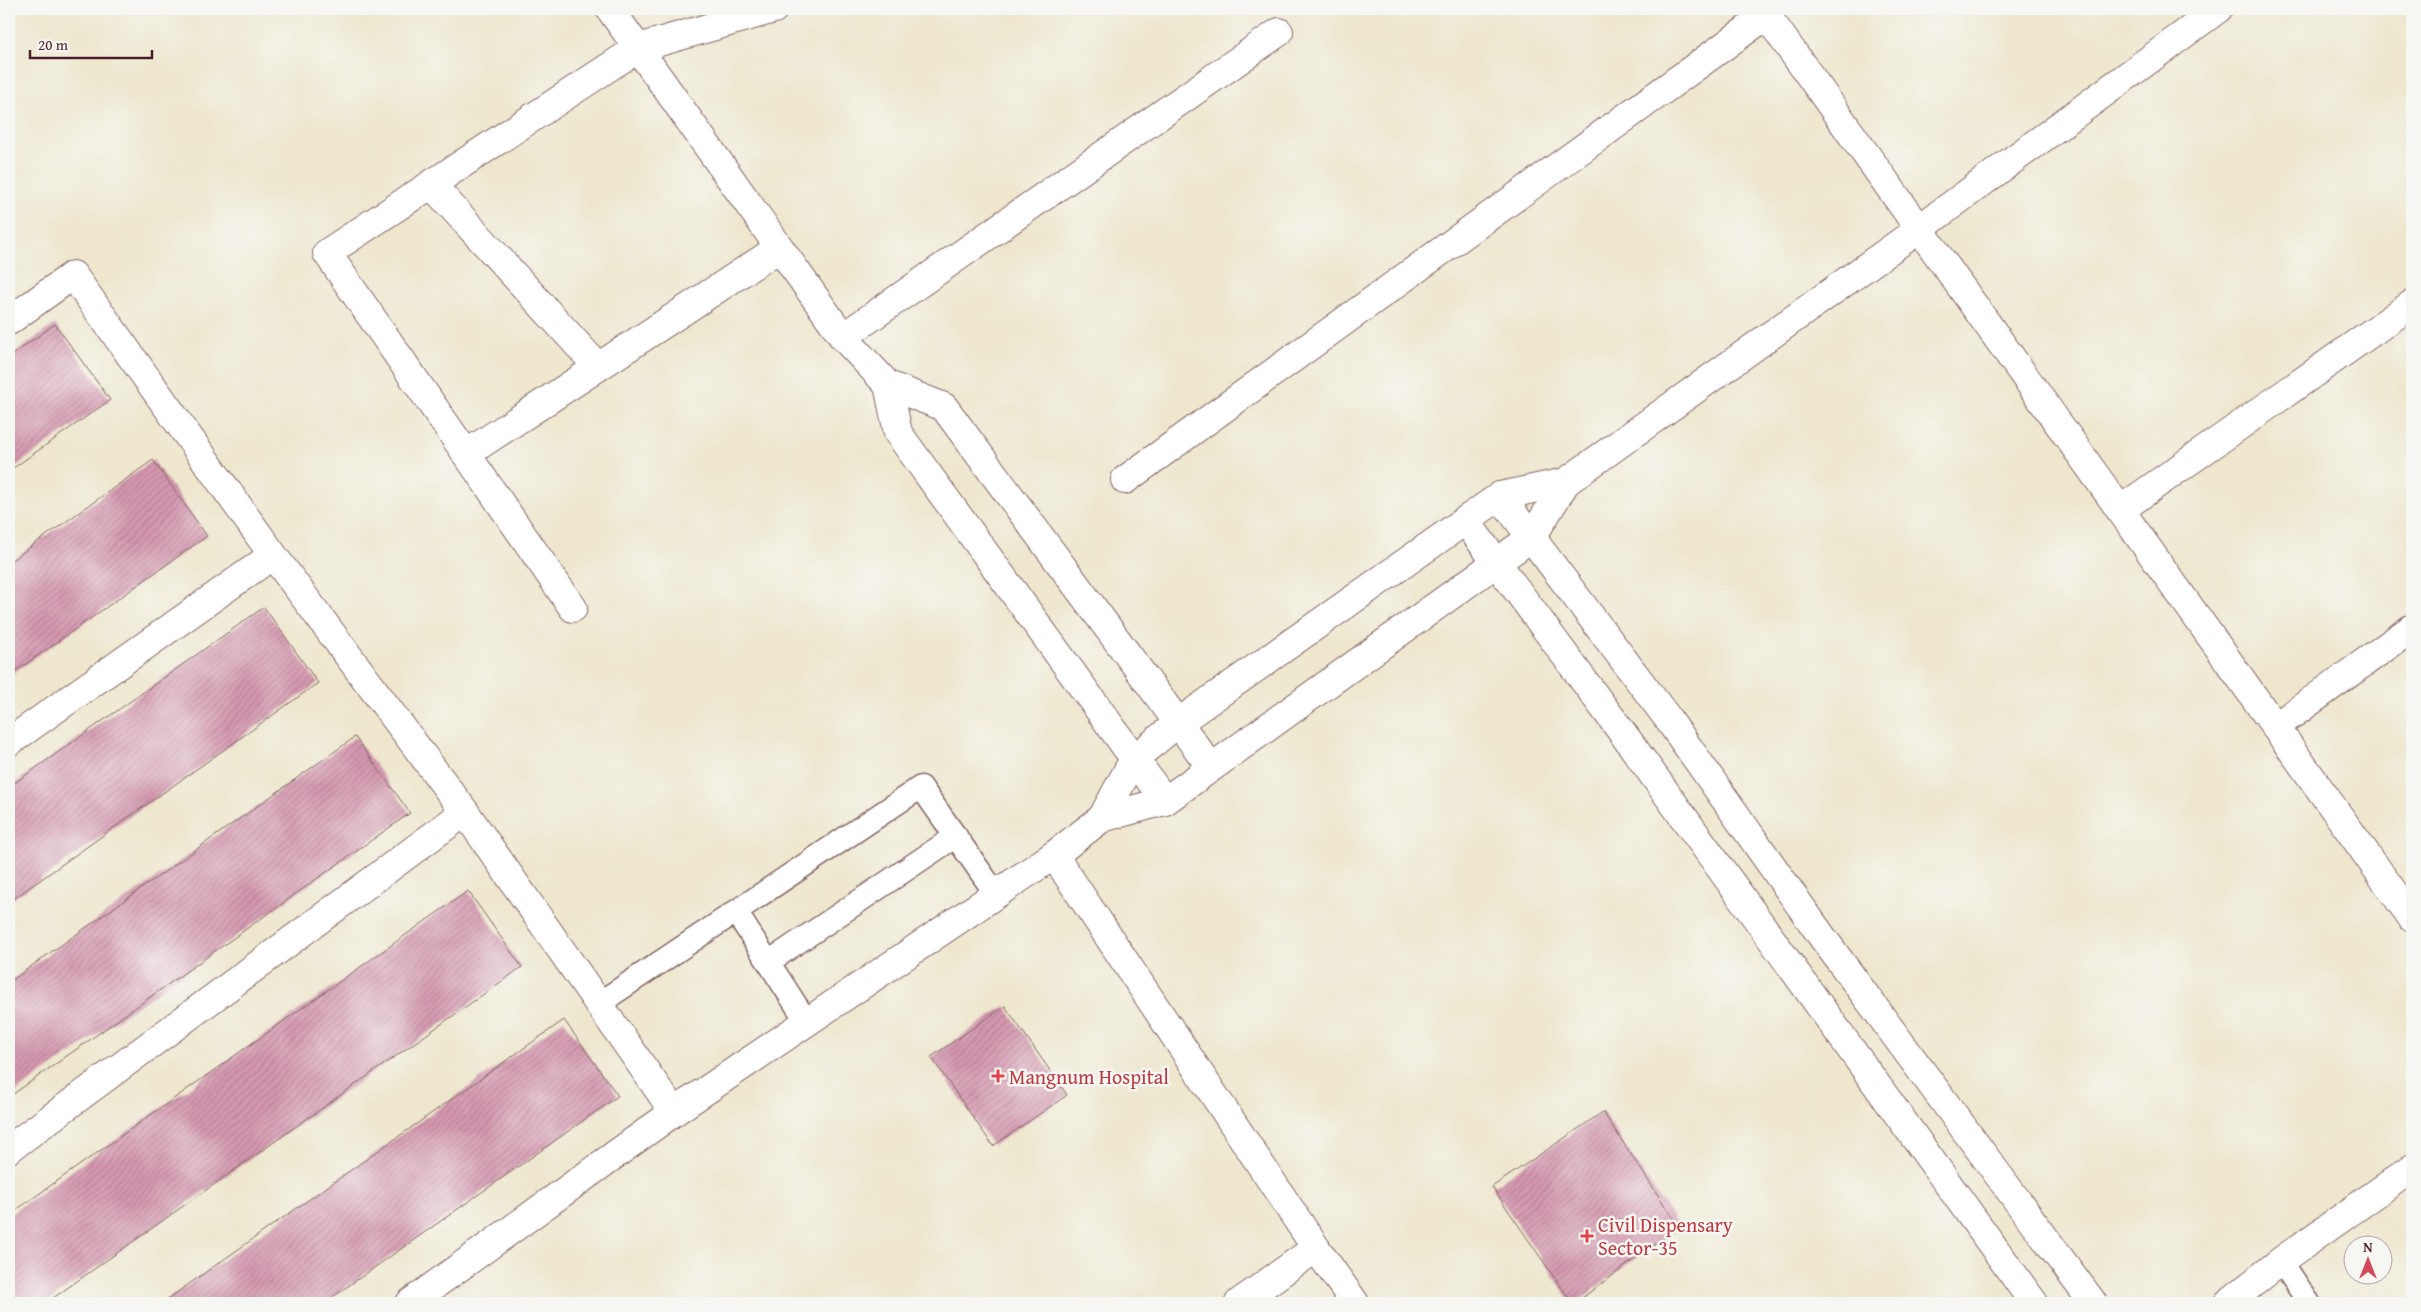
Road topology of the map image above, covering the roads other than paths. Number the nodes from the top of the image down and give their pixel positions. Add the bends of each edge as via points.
1 (610, 9) edge
2 (774, 9) edge
3 (2218, 9) edge
4 (1765, 12) edge
5 (1279, 32) dead end
6 (638, 48) junction
7 (430, 184) junction
8 (1919, 229) junction
9 (779, 248) junction
10 (2412, 304) edge
11 (9, 321) edge
12 (843, 337) junction
13 (598, 367) junction
14 (888, 385) junction
15 (466, 454) junction
16 (1125, 480) dead end
17 (1566, 482) junction
18 (1500, 496) junction
19 (2120, 510) junction
20 (1465, 520) junction
21 (1532, 537) junction
22 (273, 555) junction
23 (1497, 562) junction
24 (573, 608) dead end
25 (2412, 628) edge
26 (1180, 722) junction
27 (2275, 727) junction
28 (9, 742) edge
29 (1134, 759) junction
30 (1211, 767) junction
31 (1165, 801) junction
32 (465, 812) junction
33 (1102, 818) junction
34 (956, 836) junction
35 (1054, 855) junction
36 (996, 894) junction
37 (736, 912) junction
38 (2412, 918) edge
39 (1823, 938) junction
40 (770, 961) junction
41 (1789, 965) junction
42 (598, 1004) junction
43 (807, 1022) junction
44 (674, 1112) junction
45 (9, 1148) edge
46 (2412, 1168) edge
47 (1316, 1248) junction
48 (2281, 1261) junction
49 (410, 1303) edge
50 (1239, 1303) edge
51 (1356, 1303) edge
52 (2034, 1303) edge
53 (2093, 1303) edge
54 (2228, 1303) edge
55 (2309, 1303) edge

1 - 6 street
2 - 6 street
3 - 8 street
4 - 8 street
4 - 16 street
5 - 12 street
6 - 7 street
6 - 9 street
7 - 13 street
7 - 15 street via 327,253
8 - 17 street
8 - 19 street
9 - 12 street
9 - 13 street
10 - 19 street
11 - 22 street via 73,275
12 - 14 street
13 - 15 street
14 - 26 street via 944,407
14 - 29 street via 898,433
15 - 24 street
17 - 18 street
17 - 21 street
18 - 20 street
18 - 21 street
19 - 27 street
20 - 23 street
20 - 26 street
21 - 23 street
21 - 39 street via 1666,716
22 - 28 street
22 - 32 street
23 - 30 street
23 - 41 street
25 - 27 street
26 - 29 street
26 - 30 street
27 - 38 street
29 - 31 street
29 - 33 street
30 - 31 street
31 - 33 street
32 - 42 street
32 - 45 street
33 - 35 street
34 - 36 lane
34 - 37 lane via 921,787
34 - 40 lane
35 - 36 street
35 - 47 street
36 - 43 street
37 - 40 lane
37 - 42 lane
39 - 41 street
39 - 53 street
40 - 43 lane
41 - 52 street
42 - 44 street
43 - 44 street
44 - 49 street
46 - 48 street
47 - 50 street
47 - 51 street
48 - 54 street
48 - 55 lane

